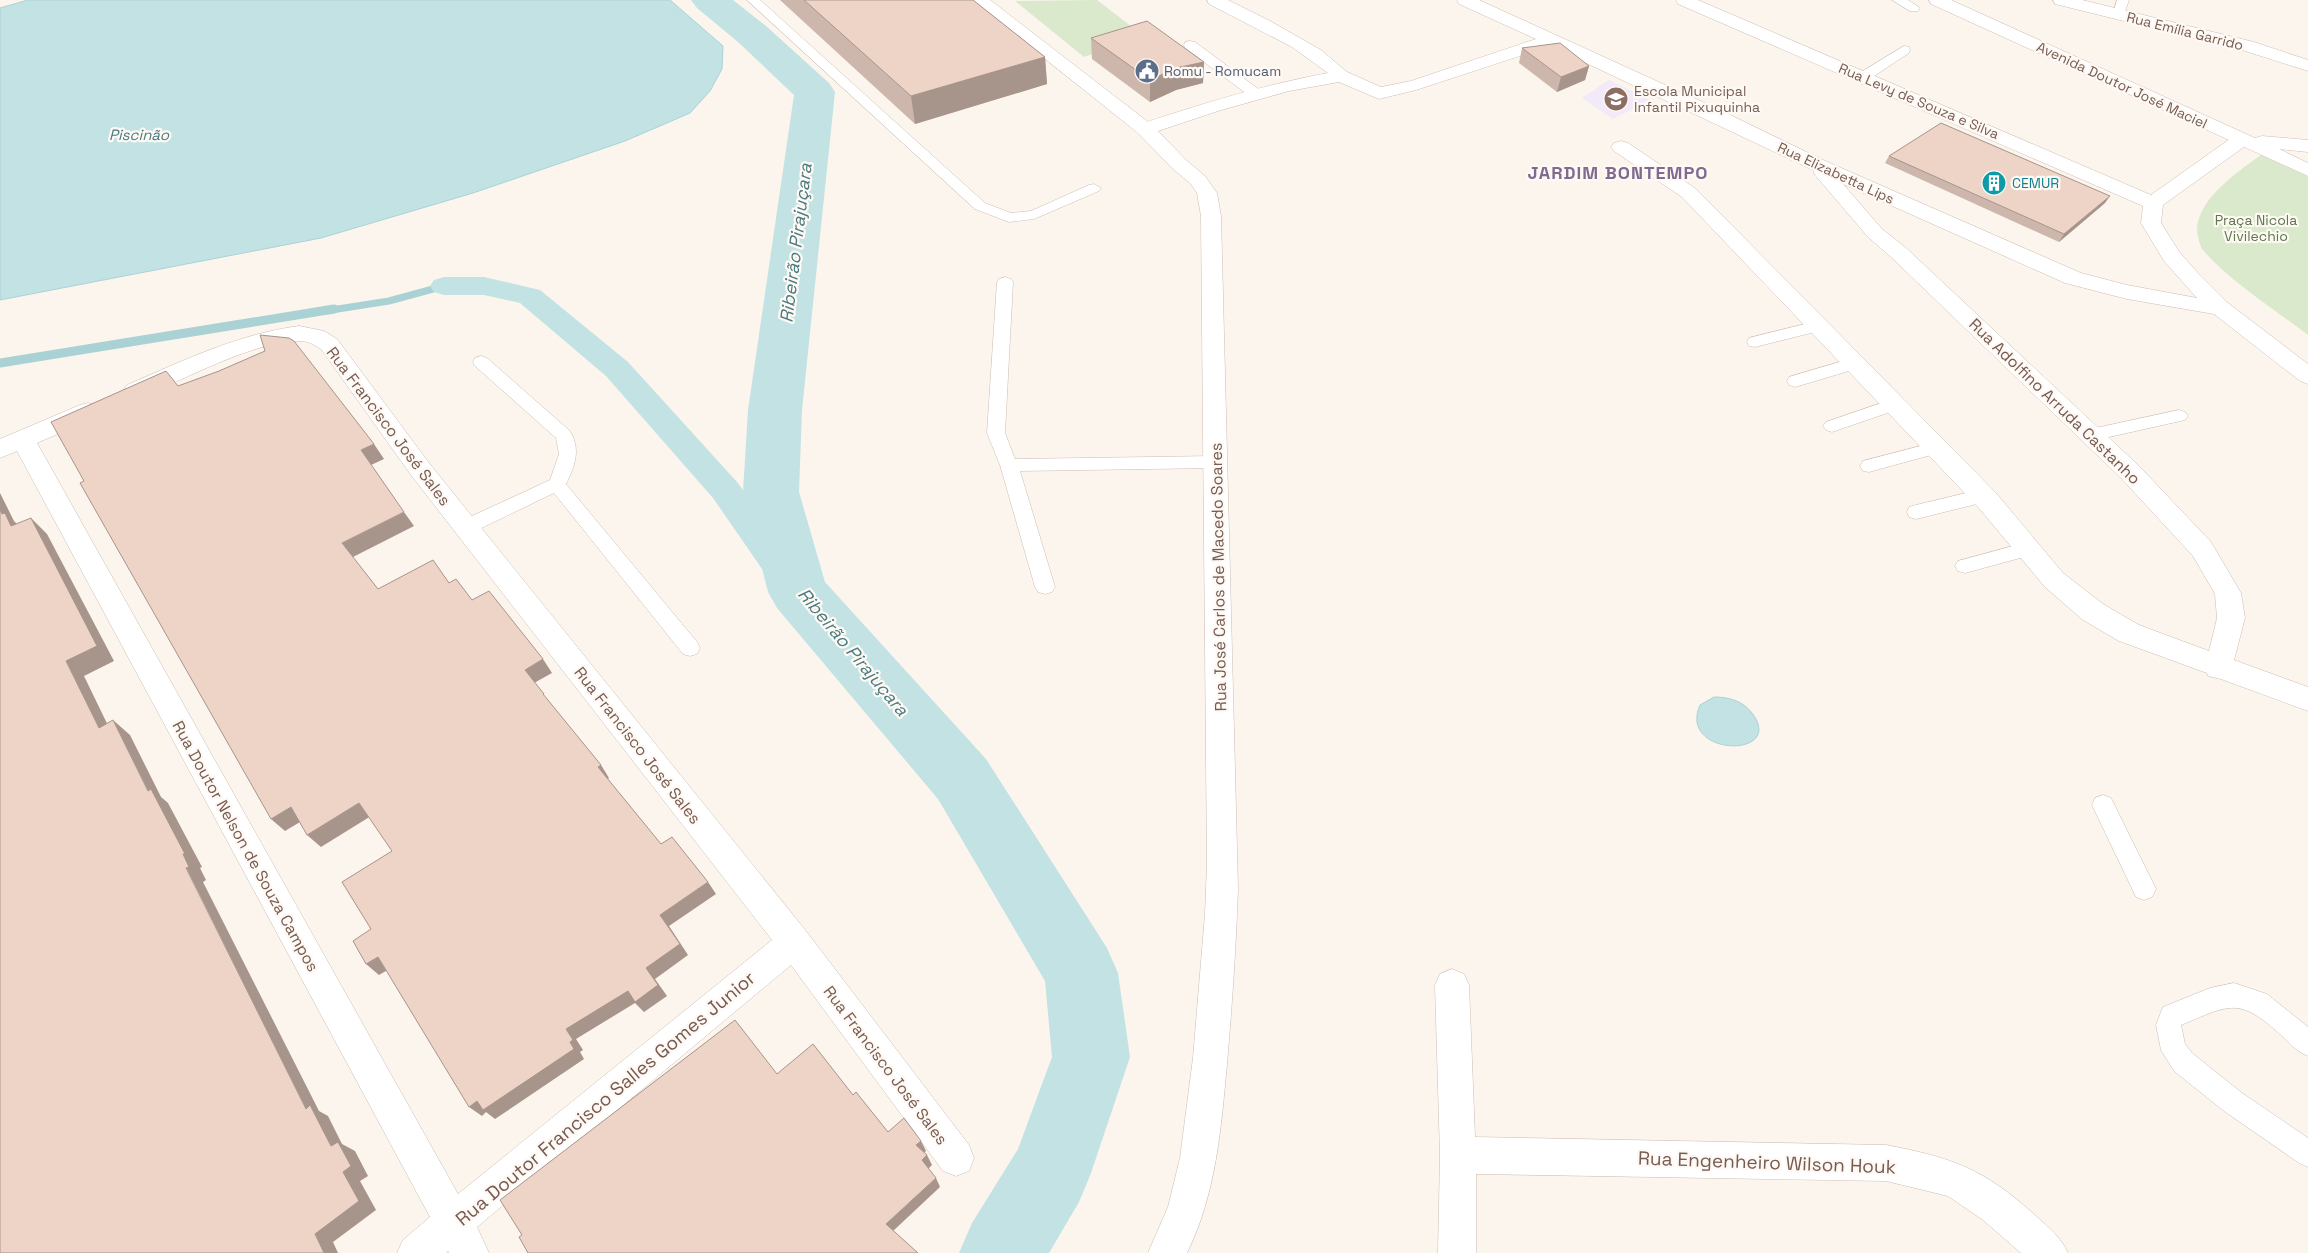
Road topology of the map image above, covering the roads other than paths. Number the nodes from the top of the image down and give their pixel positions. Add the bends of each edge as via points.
1 (753, 0) edge
2 (979, 0) edge
3 (1215, 0) edge
4 (1465, 0) edge
5 (1684, 0) edge
6 (1898, 0) edge
7 (1937, 0) edge
8 (2061, 0) edge
9 (2121, 7) edge
10 (1914, 8) dead end
11 (1550, 40) junction
12 (1190, 45) dead end
13 (1904, 50) dead end
14 (2308, 66) edge
15 (1342, 76) junction
16 (1863, 77) junction
17 (1256, 94) junction
18 (1145, 129) junction
19 (2241, 140) junction
20 (2308, 146) edge
21 (1621, 147) dead end
22 (1816, 164) junction
23 (2308, 170) edge
24 (1094, 188) dead end
25 (2153, 204) junction
26 (1927, 214) junction
27 (1888, 244) junction
28 (1005, 282) dead end
29 (2220, 308) junction
30 (1817, 326) junction
31 (1755, 342) dead end
32 (481, 362) dead end
33 (1853, 364) junction
34 (2308, 376) edge
35 (1795, 381) dead end
36 (1893, 405) junction
37 (2179, 416) dead end
38 (1832, 426) dead end
39 (2091, 435) junction
40 (12, 444) edge
41 (1936, 448) junction
42 (1215, 462) junction
43 (1009, 465) junction
44 (1869, 466) dead end
45 (558, 484) junction
46 (1983, 496) junction
47 (1916, 512) dead end
48 (466, 527) junction
49 (2028, 549) junction
50 (1965, 566) dead end
51 (1046, 587) dead end
52 (690, 648) dead end
53 (2218, 668) junction
54 (2308, 699) edge
55 (2103, 805) dead end
56 (2144, 889) dead end
57 (794, 942) junction
58 (1452, 985) dead end
59 (2308, 1044) edge
60 (2308, 1154) edge
61 (1458, 1155) junction
62 (956, 1158) dead end
63 (462, 1239) edge
64 (416, 1253) edge
65 (1167, 1253) edge
66 (1457, 1253) edge
67 (2049, 1253) edge

1 - 24 lane via 980,206 1009,218 1034,215
2 - 18 street, Rua José Carlos de Macedo Soares
3 - 15 street via 1315,54
4 - 11 street, Rua Elizabetta Lips
5 - 16 street, Rua Levy de Souza e Silva
6 - 10 lane
7 - 19 street, Avenida Doutor José Maciel
8 - 9 street, Rua Emília Garrido
9 - 14 street, Rua Emília Garrido
11 - 15 street via 1416,85 1380,93
11 - 22 street, Rua Elizabetta Lips
12 - 17 lane
13 - 16 lane
15 - 17 street
16 - 25 street, Rua Levy de Souza e Silva
17 - 18 street
18 - 42 street, Rua José Carlos de Macedo Soares via 1198,180 1207,193 1211,216
19 - 20 street
19 - 23 street, Avenida Doutor José Maciel
19 - 25 street
21 - 30 street via 1689,193
22 - 26 street, Rua Elizabetta Lips
22 - 27 street, Rua Adolfino Arruda Castanho
25 - 29 street via 2151,223 2159,238 2190,278
26 - 27 street via 1891,219 1886,229
26 - 29 street, Rua Elizabetta Lips via 2073,278 2122,291
27 - 39 street, Rua Adolfino Arruda Castanho
28 - 43 lane via 996,433
29 - 34 street
30 - 31 lane
30 - 33 street
32 - 45 lane via 564,435 569,446 567,463
33 - 35 lane
33 - 36 street
36 - 38 lane
36 - 41 street
37 - 39 lane
39 - 53 street, Rua Adolfino Arruda Castanho via 2178,522 2202,550 2228,593 2231,618
40 - 48 street, Rua Francisco José Sales via 256,341 303,334 316,336 329,344
40 - 63 street, Rua Doutor Nelson de Souza Campos
41 - 44 lane
41 - 46 street
42 - 43 lane
42 - 65 street, Rua José Carlos de Macedo Soares via 1222,935 1199,1153 1191,1195
43 - 51 lane
45 - 48 lane
45 - 52 lane via 566,498
46 - 47 lane
46 - 49 street
48 - 57 street, Rua Francisco José Sales
49 - 50 lane
49 - 53 street via 2054,580 2093,612 2129,633
53 - 54 street
55 - 56 lane
57 - 62 street, Rua Francisco José Sales
57 - 63 street, Rua Doutor Francisco Salles Gomes Junior
58 - 61 street
59 - 60 lane via 2262,1004 2237,995 2224,995 2172,1016 2168,1025 2174,1050 2183,1062 2233,1102
61 - 66 street
61 - 67 street, Rua Engenheiro Wilson Houk via 1886,1163 1960,1183 2003,1212
63 - 64 street, Rua Doutor Francisco Salles Gomes Junior

